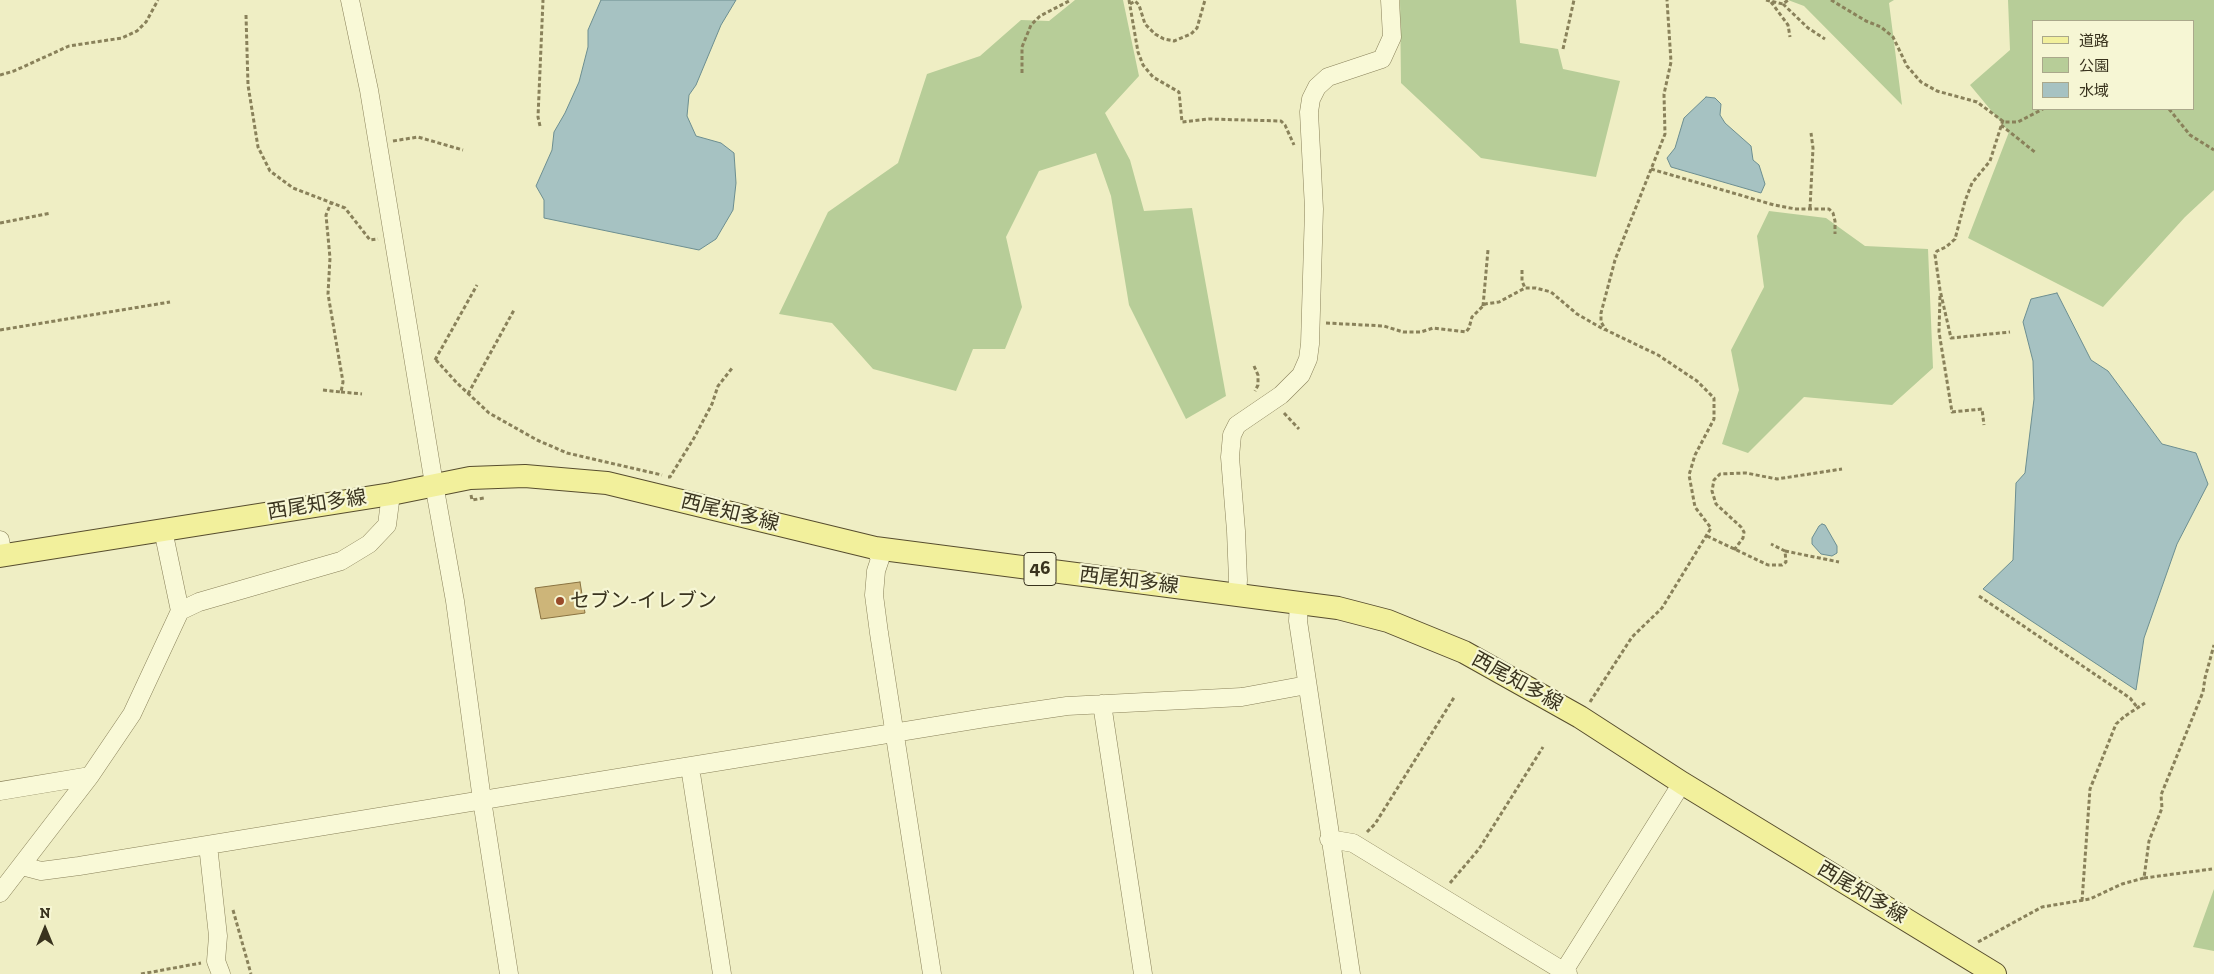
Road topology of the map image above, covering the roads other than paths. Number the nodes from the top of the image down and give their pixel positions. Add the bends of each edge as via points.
1 (350, 0) edge
2 (1390, 0) edge
3 (434, 484) junction
4 (391, 494) junction
5 (163, 530) junction
6 (874, 548) junction
7 (1, 550) edge
8 (1237, 595) junction
9 (1300, 602) junction
10 (180, 611) junction
11 (1307, 685) junction
12 (1102, 704) junction
13 (895, 733) junction
14 (690, 767) junction
15 (90, 776) junction
16 (1682, 783) junction
17 (0, 791) edge
18 (482, 800) junction
19 (1329, 839) junction
20 (208, 845) junction
21 (22, 866) junction
22 (0, 893) edge
23 (219, 967) edge
24 (1566, 973) edge
25 (509, 974) edge
26 (722, 974) edge
27 (932, 974) edge
28 (1144, 974) edge
29 (1351, 974) edge
30 (1995, 974) edge

1 - 3 street via 378,144
2 - 8 street via 1392,37 1382,59 1328,77 1317,87 1311,99 1314,209 1308,359 1301,375 1281,395 1237,426 1230,445
3 - 4 main road, 西尾知多線 / 46
3 - 6 main road, 西尾知多線 / 46 via 470,478 525,476 607,483
3 - 18 street via 455,601
4 - 5 main road, 西尾知多線 / 46
4 - 10 street via 387,525 369,544 341,561 199,602
5 - 7 main road, 西尾知多線 / 46
5 - 10 street
6 - 8 main road, 西尾知多線 / 46
6 - 13 street via 880,559 874,595
8 - 9 main road, 西尾知多線 / 46
9 - 11 street via 1298,621
9 - 16 main road, 西尾知多線 / 46 via 1388,621 1464,652 1580,717
10 - 15 street via 132,714
11 - 12 street via 1242,697
11 - 19 street
12 - 13 street via 1067,706
12 - 28 street
13 - 14 street
13 - 27 street
14 - 18 street
14 - 26 street
15 - 17 street
15 - 21 street
16 - 24 street
16 - 30 main road, 西尾知多線 / 46
18 - 20 street
18 - 25 street
19 - 24 street via 1353,842
19 - 29 street
20 - 21 street via 41,871
20 - 23 street
21 - 22 street

